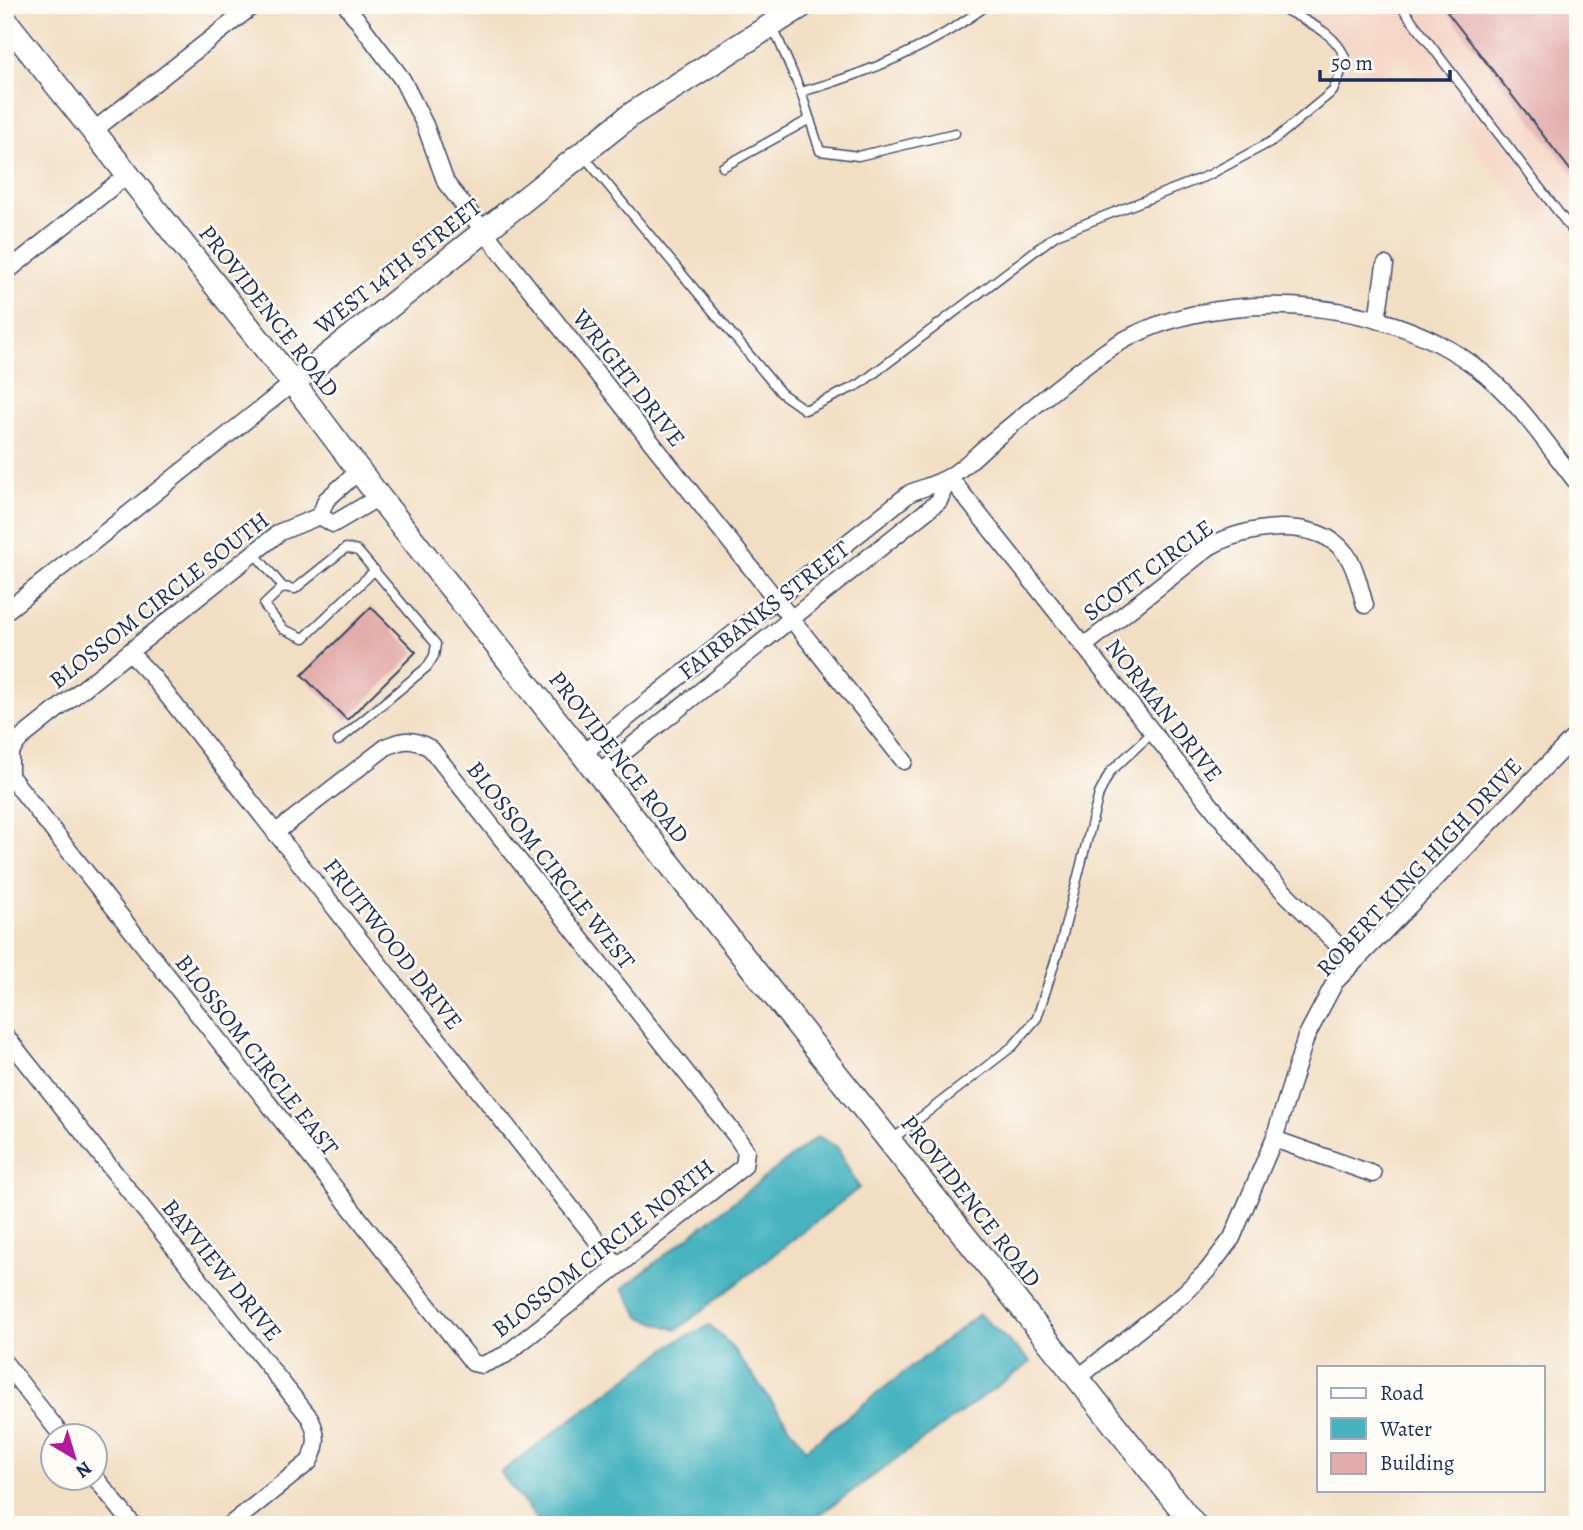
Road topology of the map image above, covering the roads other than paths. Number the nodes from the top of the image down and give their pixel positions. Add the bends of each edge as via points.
1 (254, 5) edge
2 (346, 5) edge
3 (803, 5) edge
4 (1277, 5) edge
5 (1400, 5) edge
6 (982, 9) dead end
7 (5, 20) edge
8 (773, 25) junction
9 (801, 92) junction
10 (810, 119) junction
11 (93, 131) junction
12 (955, 133) dead end
13 (582, 154) junction
14 (723, 167) dead end
15 (127, 175) junction
16 (484, 231) junction
17 (1578, 238) edge
18 (1385, 265) dead end
19 (5, 273) edge
20 (1377, 320) junction
21 (293, 383) junction
22 (359, 471) junction
23 (949, 477) junction
24 (1578, 484) edge
25 (379, 497) junction
26 (320, 516) junction
27 (254, 553) junction
28 (374, 570) junction
29 (283, 587) junction
30 (773, 600) junction
31 (1365, 605) dead end
32 (5, 612) edge
33 (789, 619) junction
34 (1084, 646) junction
35 (130, 653) junction
36 (1153, 732) junction
37 (1578, 733) edge
38 (338, 741) dead end
39 (582, 754) junction
40 (904, 761) dead end
41 (9, 762) joint
42 (598, 773) junction
43 (275, 833) junction
44 (1354, 961) junction
45 (5, 1035) edge
46 (1274, 1139) junction
47 (890, 1141) junction
48 (746, 1160) joint
49 (1373, 1174) dead end
50 (617, 1266) junction
51 (5, 1363) edge
52 (482, 1364) joint
53 (1078, 1378) junction
54 (51, 1422) edge
55 (107, 1492) edge
56 (133, 1525) edge
57 (230, 1525) edge
58 (1194, 1525) edge

1 - 11 street
2 - 16 street, WRIGHT DRIVE via 402,79 446,183
3 - 8 street, WEST 14TH STREET
4 - 13 lane via 1307,19 1341,48 1346,60 1333,91 1274,139 1209,175 1056,235 860,384 805,410 773,383
5 - 17 lane
6 - 9 lane via 889,62
7 - 11 street, PROVIDENCE ROAD
8 - 9 lane
8 - 13 street, WEST 14TH STREET via 632,114
9 - 10 lane
10 - 12 lane via 820,151 858,156
10 - 14 lane
11 - 15 street, PROVIDENCE ROAD
13 - 16 street, WEST 14TH STREET
15 - 19 street
15 - 21 street, PROVIDENCE ROAD
16 - 21 street, WEST 14TH STREET
16 - 30 street, WRIGHT DRIVE
18 - 20 street
20 - 23 street, FAIRBANKS STREET via 1264,305 1220,308 1177,318 1109,349
20 - 24 street, FAIRBANKS STREET via 1424,336 1478,368
21 - 22 street, PROVIDENCE ROAD
21 - 32 street, WEST 14TH STREET
22 - 25 street, PROVIDENCE ROAD
22 - 26 street via 326,500
23 - 30 street, FAIRBANKS STREET via 910,493
23 - 33 street, FAIRBANKS STREET via 939,501
23 - 34 street, NORMAN DRIVE
25 - 26 street, BLOSSOM CIRCLE SOUTH via 333,524
25 - 39 street, PROVIDENCE ROAD
26 - 27 street, BLOSSOM CIRCLE SOUTH via 280,532
27 - 29 lane
27 - 35 street, BLOSSOM CIRCLE SOUTH
28 - 29 lane via 358,551 346,548 295,589
28 - 29 lane via 304,638 283,629 264,605
28 - 38 lane via 436,644 434,656 427,667
30 - 33 street, WRIGHT DRIVE
30 - 39 street, FAIRBANKS STREET
31 - 34 street, SCOTT CIRCLE via 1348,555 1337,544 1290,529 1258,528 1209,547
33 - 40 street, WRIGHT DRIVE
33 - 42 street, FAIRBANKS STREET
34 - 36 street, NORMAN DRIVE
35 - 41 street, BLOSSOM CIRCLE SOUTH via 20,739
35 - 43 street, FRUITWOOD DRIVE
36 - 44 street, NORMAN DRIVE via 1271,878
36 - 47 lane via 1110,772 1099,794 1037,1018 1013,1046
37 - 44 street, ROBERT KING HIGH DRIVE
39 - 42 street, PROVIDENCE ROAD
41 - 52 street, BLOSSOM CIRCLE EAST via 17,788 462,1352 473,1363
42 - 47 street, PROVIDENCE ROAD
43 - 48 street, BLOSSOM CIRCLE WEST via 386,747 403,740 431,749 736,1136
43 - 50 street, FRUITWOOD DRIVE
44 - 46 street, ROBERT KING HIGH DRIVE via 1335,982 1306,1037
45 - 57 street, BAYVIEW DRIVE via 310,1418 317,1433 309,1462
46 - 49 street
46 - 53 street, ROBERT KING HIGH DRIVE via 1232,1238 1207,1271 1162,1313
47 - 53 street, PROVIDENCE ROAD
48 - 50 street, BLOSSOM CIRCLE NORTH
50 - 52 street, BLOSSOM CIRCLE NORTH via 505,1355
51 - 54 street
53 - 58 street, PROVIDENCE ROAD
55 - 56 street

